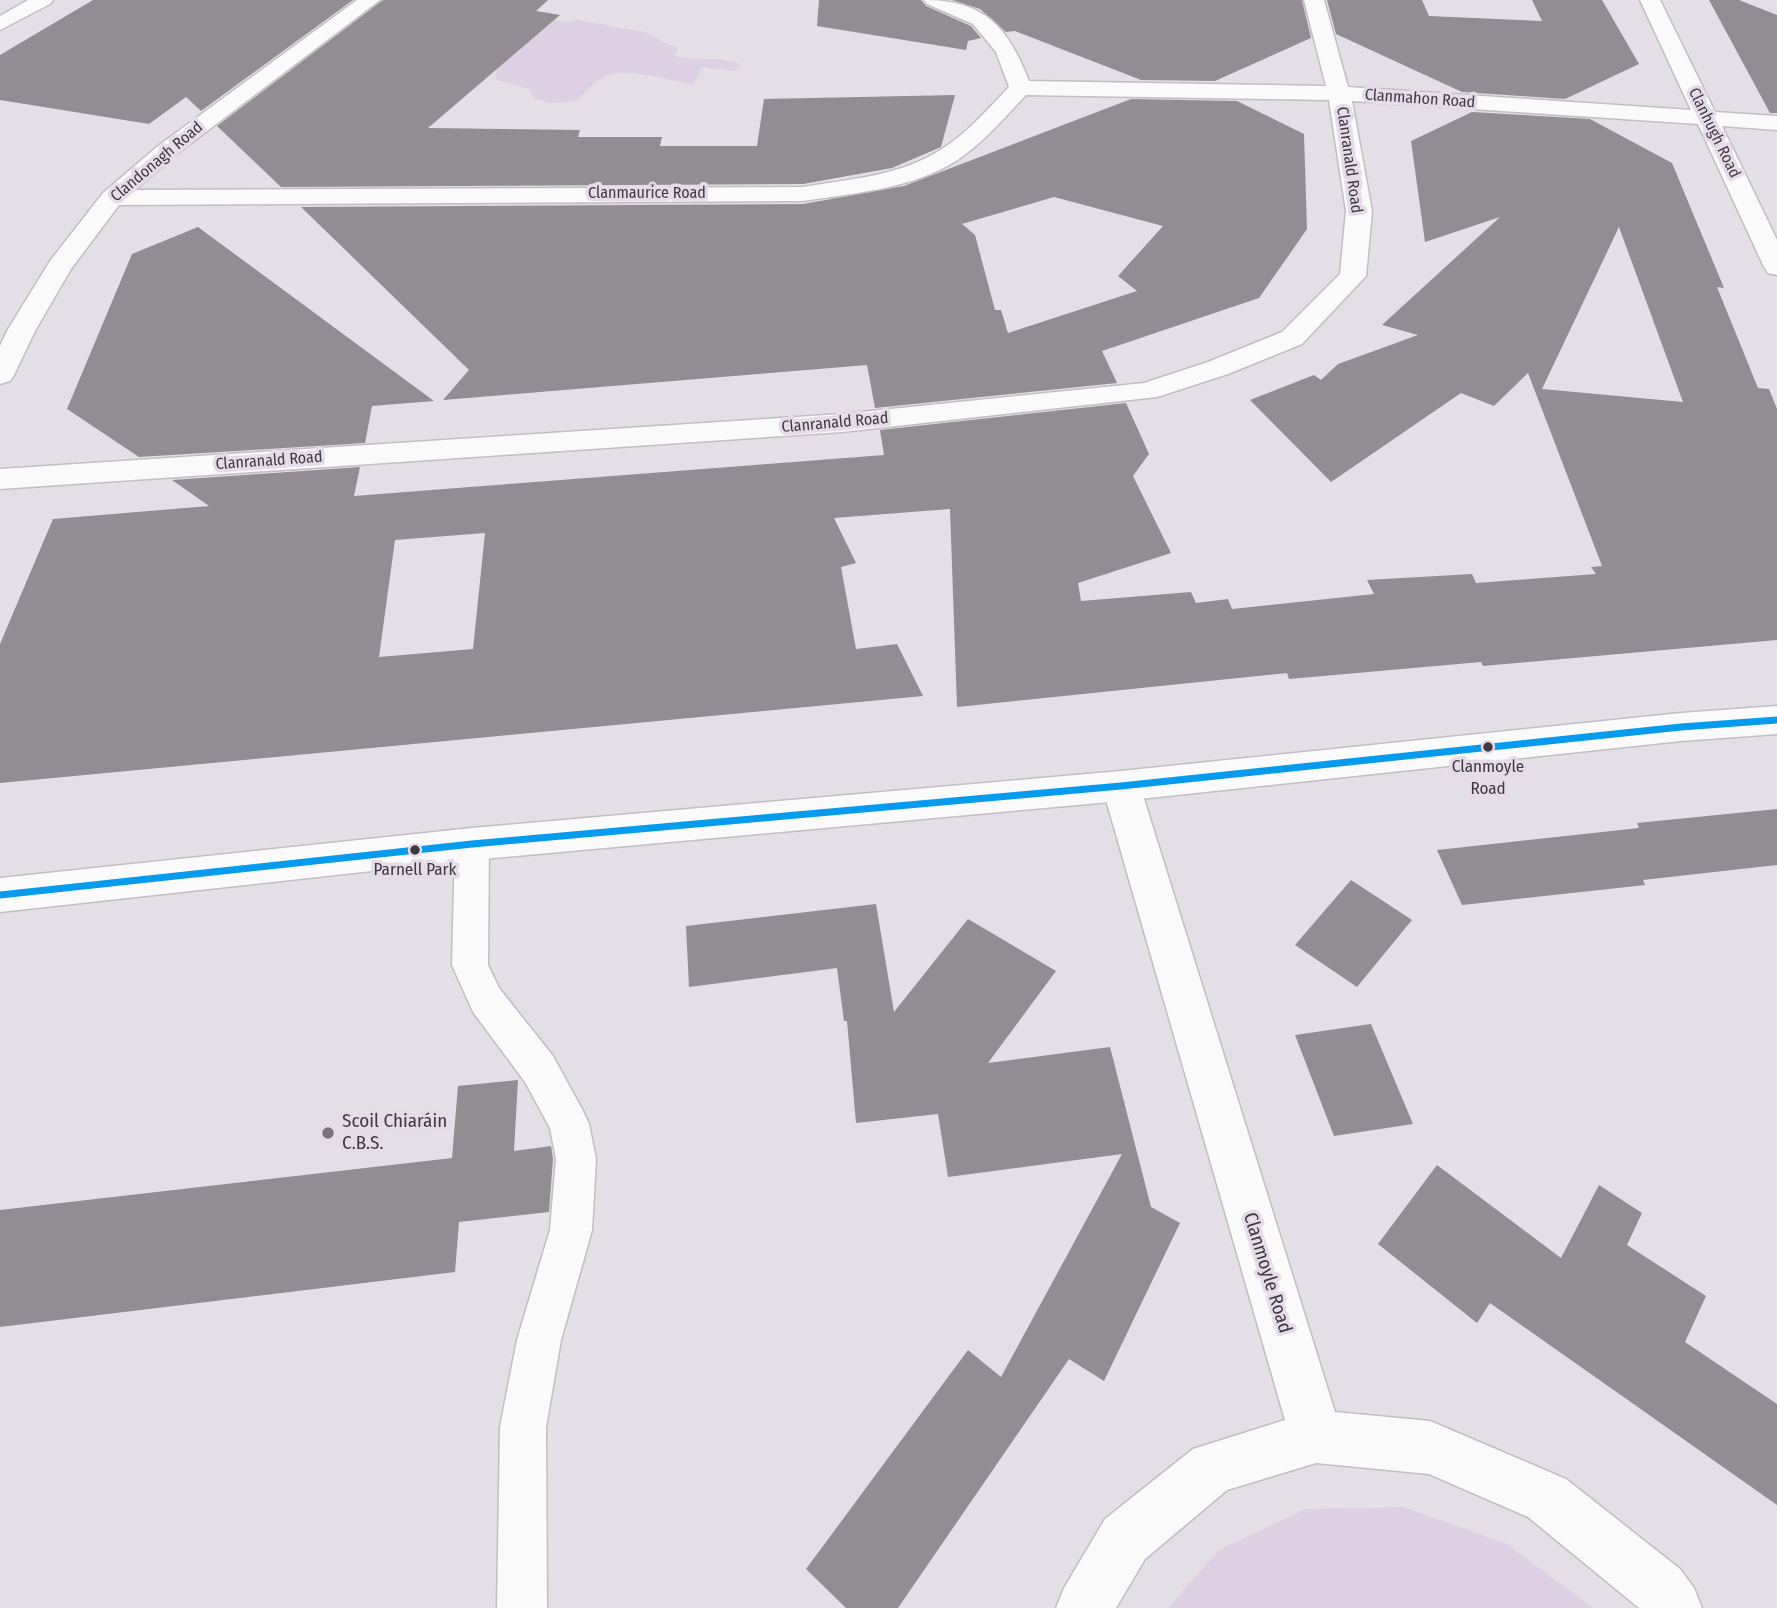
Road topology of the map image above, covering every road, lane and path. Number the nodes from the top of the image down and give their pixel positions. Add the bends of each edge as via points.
1 (43, 0) edge
2 (370, 0) edge
3 (934, 0) edge
4 (1314, 0) edge
5 (1650, 0) edge
6 (0, 24) edge
7 (1020, 88) junction
8 (1339, 93) junction
9 (1707, 118) junction
10 (1777, 123) edge
11 (112, 198) junction
12 (1777, 267) edge
13 (0, 375) edge
14 (0, 479) edge
15 (1777, 720) edge
16 (1121, 786) junction
17 (472, 844) junction
18 (0, 895) edge
19 (1316, 1437) junction
20 (522, 1608) edge
21 (1084, 1608) edge
22 (1674, 1608) edge

1 - 6 street
2 - 11 street, Clandonagh Road via 166,151
3 - 7 street via 980,20 1006,51
4 - 8 street, Clanranald Road
5 - 9 street, Clanhugh Road
7 - 8 street, Clanmahon Road
7 - 11 street, Clanmaurice Road via 989,122 948,155 890,180 803,194
8 - 9 street, Clanmahon Road
8 - 14 street, Clanranald Road via 1359,211 1353,276 1292,338 1147,391 842,423
9 - 10 street, Clanmahon Road
9 - 12 street, Clanhugh Road
11 - 13 street, Clandonagh Road via 59,267
15 - 16 street
16 - 17 street
16 - 19 street, Clanmoyle Road
17 - 18 street
17 - 20 lane via 470,965 486,1000 539,1069 569,1124 576,1159 571,1230 538,1340 523,1427
19 - 21 street via 1212,1468 1125,1539
19 - 22 street via 1430,1448 1547,1498 1660,1589

